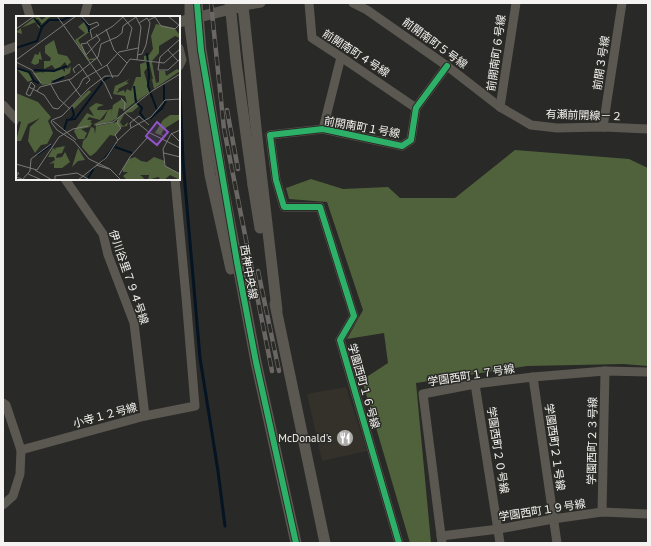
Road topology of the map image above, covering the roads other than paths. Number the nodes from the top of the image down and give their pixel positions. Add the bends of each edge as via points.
1 (26, 3) edge
2 (88, 3) edge
3 (188, 3) edge
4 (198, 3) edge
5 (230, 3) edge
6 (261, 3) edge
7 (308, 3) edge
8 (353, 3) edge
9 (516, 3) edge
10 (622, 3) edge
11 (242, 4) edge
12 (369, 6) edge
13 (30, 16) edge
14 (84, 16) edge
15 (184, 20) edge
16 (16, 46) edge
17 (3, 51) edge
18 (180, 52) edge
19 (341, 57) junction
20 (180, 64) edge
21 (447, 66) junction
22 (3, 105) edge
23 (500, 107) junction
24 (416, 108) junction
25 (16, 119) edge
26 (603, 127) junction
27 (322, 129) junction
28 (648, 129) edge
29 (66, 180) edge
30 (175, 180) edge
31 (276, 180) joint
32 (277, 310) junction
33 (256, 362) junction
34 (605, 371) junction
35 (648, 372) edge
36 (533, 377) junction
37 (475, 384) junction
38 (3, 403) edge
39 (145, 416) junction
40 (21, 450) junction
41 (3, 506) edge
42 (602, 512) junction
43 (648, 514) edge
44 (553, 519) junction
45 (499, 529) junction
46 (441, 540) edge
47 (296, 543) edge
48 (325, 543) edge
49 (399, 543) edge
50 (500, 543) edge
51 (556, 543) edge

1 - 13 street
2 - 14 street
3 - 15 street
4 - 33 street, 西神中央線, bridge via 201,50
5 - 32 street, 西神中央線, bridge via 253,185
6 - 11 street
7 - 19 street, 前開南町４号線 via 312,38
8 - 12 street, 前開南町５号線
9 - 23 street, 前開南町６号線
10 - 26 street, 前開３号線
11 - 15 street
11 - 32 street
12 - 21 street, 前開南町５号線
15 - 33 street via 210,175 236,291
16 - 17 street
18 - 20 street
19 - 24 street, 前開南町４号線
19 - 27 street
21 - 23 street, 前開南町５号線
21 - 24 street, 前開南町１号線
22 - 25 street
23 - 26 street, 有瀬前開線－２ via 532,124 557,128
24 - 27 street, 前開南町１号線 via 411,140 402,146
26 - 28 street, 有瀬前開線－２
27 - 31 street, 前開南町１号線 via 270,135
29 - 39 street, 伊川谷里７９４号線 via 103,234 108,255 134,323
30 - 39 street, 小寺１２号線 via 195,406
31 - 49 street, 学園西町１６号線 via 284,207 320,207 354,316 340,340
32 - 48 street, 西神中央線
33 - 47 street, 西神中央線
34 - 35 street, 学園西町１７号線
34 - 36 street, 学園西町１７号線
34 - 42 street, 学園西町２３号線
36 - 37 street, 学園西町１７号線
36 - 44 street, 学園西町２１号線
37 - 45 street, 学園西町２０号線
37 - 46 street, 学園西町１７号線 via 423,394
38 - 40 street via 6,405
39 - 40 street, 小寺１２号線
40 - 41 street via 20,474 13,496
42 - 43 street, 学園西町１９号線
42 - 44 street, 学園西町１９号線
44 - 45 street, 学園西町１９号線
44 - 51 street, 学園西町２１号線
45 - 46 street, 学園西町１９号線
45 - 50 street, 学園西町２０号線

